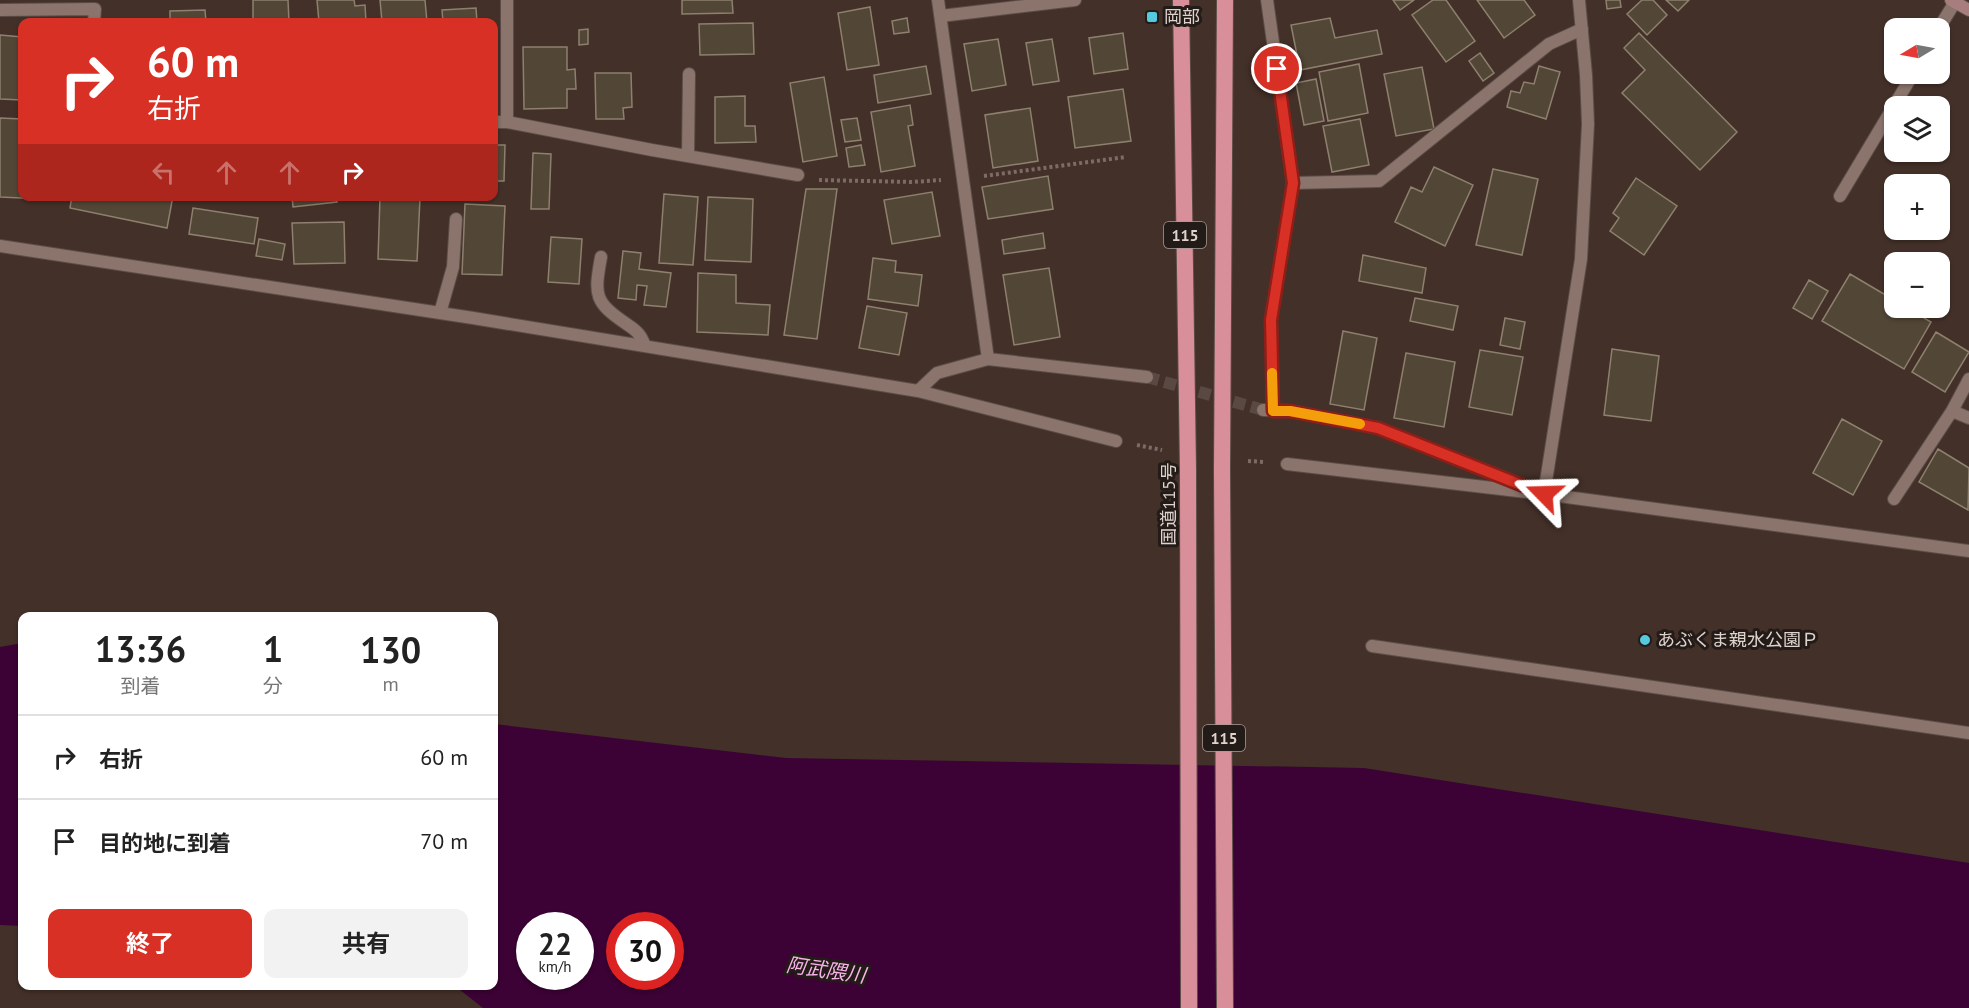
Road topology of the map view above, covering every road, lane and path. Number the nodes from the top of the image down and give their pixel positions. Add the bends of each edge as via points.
1 (507, 0) edge
2 (938, 0) edge
3 (1074, 0) edge
4 (1181, 0) edge
5 (1225, 0) edge
6 (1267, 0) edge
7 (1579, 0) edge
8 (1953, 1) edge
9 (0, 10) edge
10 (1969, 10) edge
11 (941, 16) junction
12 (94, 18) edge
13 (1944, 18) edge
14 (1582, 28) junction
15 (689, 74) dead end
16 (1907, 84) edge
17 (498, 122) edge
18 (507, 122) junction
19 (688, 156) junction
20 (798, 175) dead end
21 (1293, 183) junction
22 (1840, 196) dead end
23 (456, 219) dead end
24 (0, 246) edge
25 (602, 257) dead end
26 (440, 313) junction
27 (645, 346) junction
28 (988, 359) junction
29 (1147, 377) tunnel mouth
30 (1969, 380) edge
31 (918, 391) junction
32 (1952, 411) junction
33 (1969, 418) edge
34 (1116, 441) dead end
35 (1287, 464) dead end
36 (1544, 494) junction
37 (1894, 499) dead end
38 (1969, 551) edge
39 (1372, 646) dead end
40 (1969, 733) edge
41 (1189, 1008) edge
42 (1225, 1008) edge

1 - 18 street
2 - 11 street
3 - 11 street
4 - 41 highway, 国道115号 / 115 via 1188,469
5 - 42 highway, 115
6 - 21 street
7 - 14 street
8 - 10 main road
8 - 13 street
9 - 12 street via 95,9
11 - 28 street
14 - 21 street via 1549,44 1378,181
14 - 36 street via 1588,124 1581,259
15 - 19 street
16 - 22 street
17 - 18 street
18 - 19 street
19 - 20 street
21 - 36 street via 1271,320 1268,410 1378,428
23 - 26 street via 453,267
24 - 26 street
25 - 27 street via 597,281 601,303 640,333
26 - 27 street
27 - 31 street
28 - 29 street
28 - 31 street via 937,373
30 - 32 street
31 - 34 street
32 - 33 street
32 - 37 street
35 - 36 street
36 - 38 street
39 - 40 street

